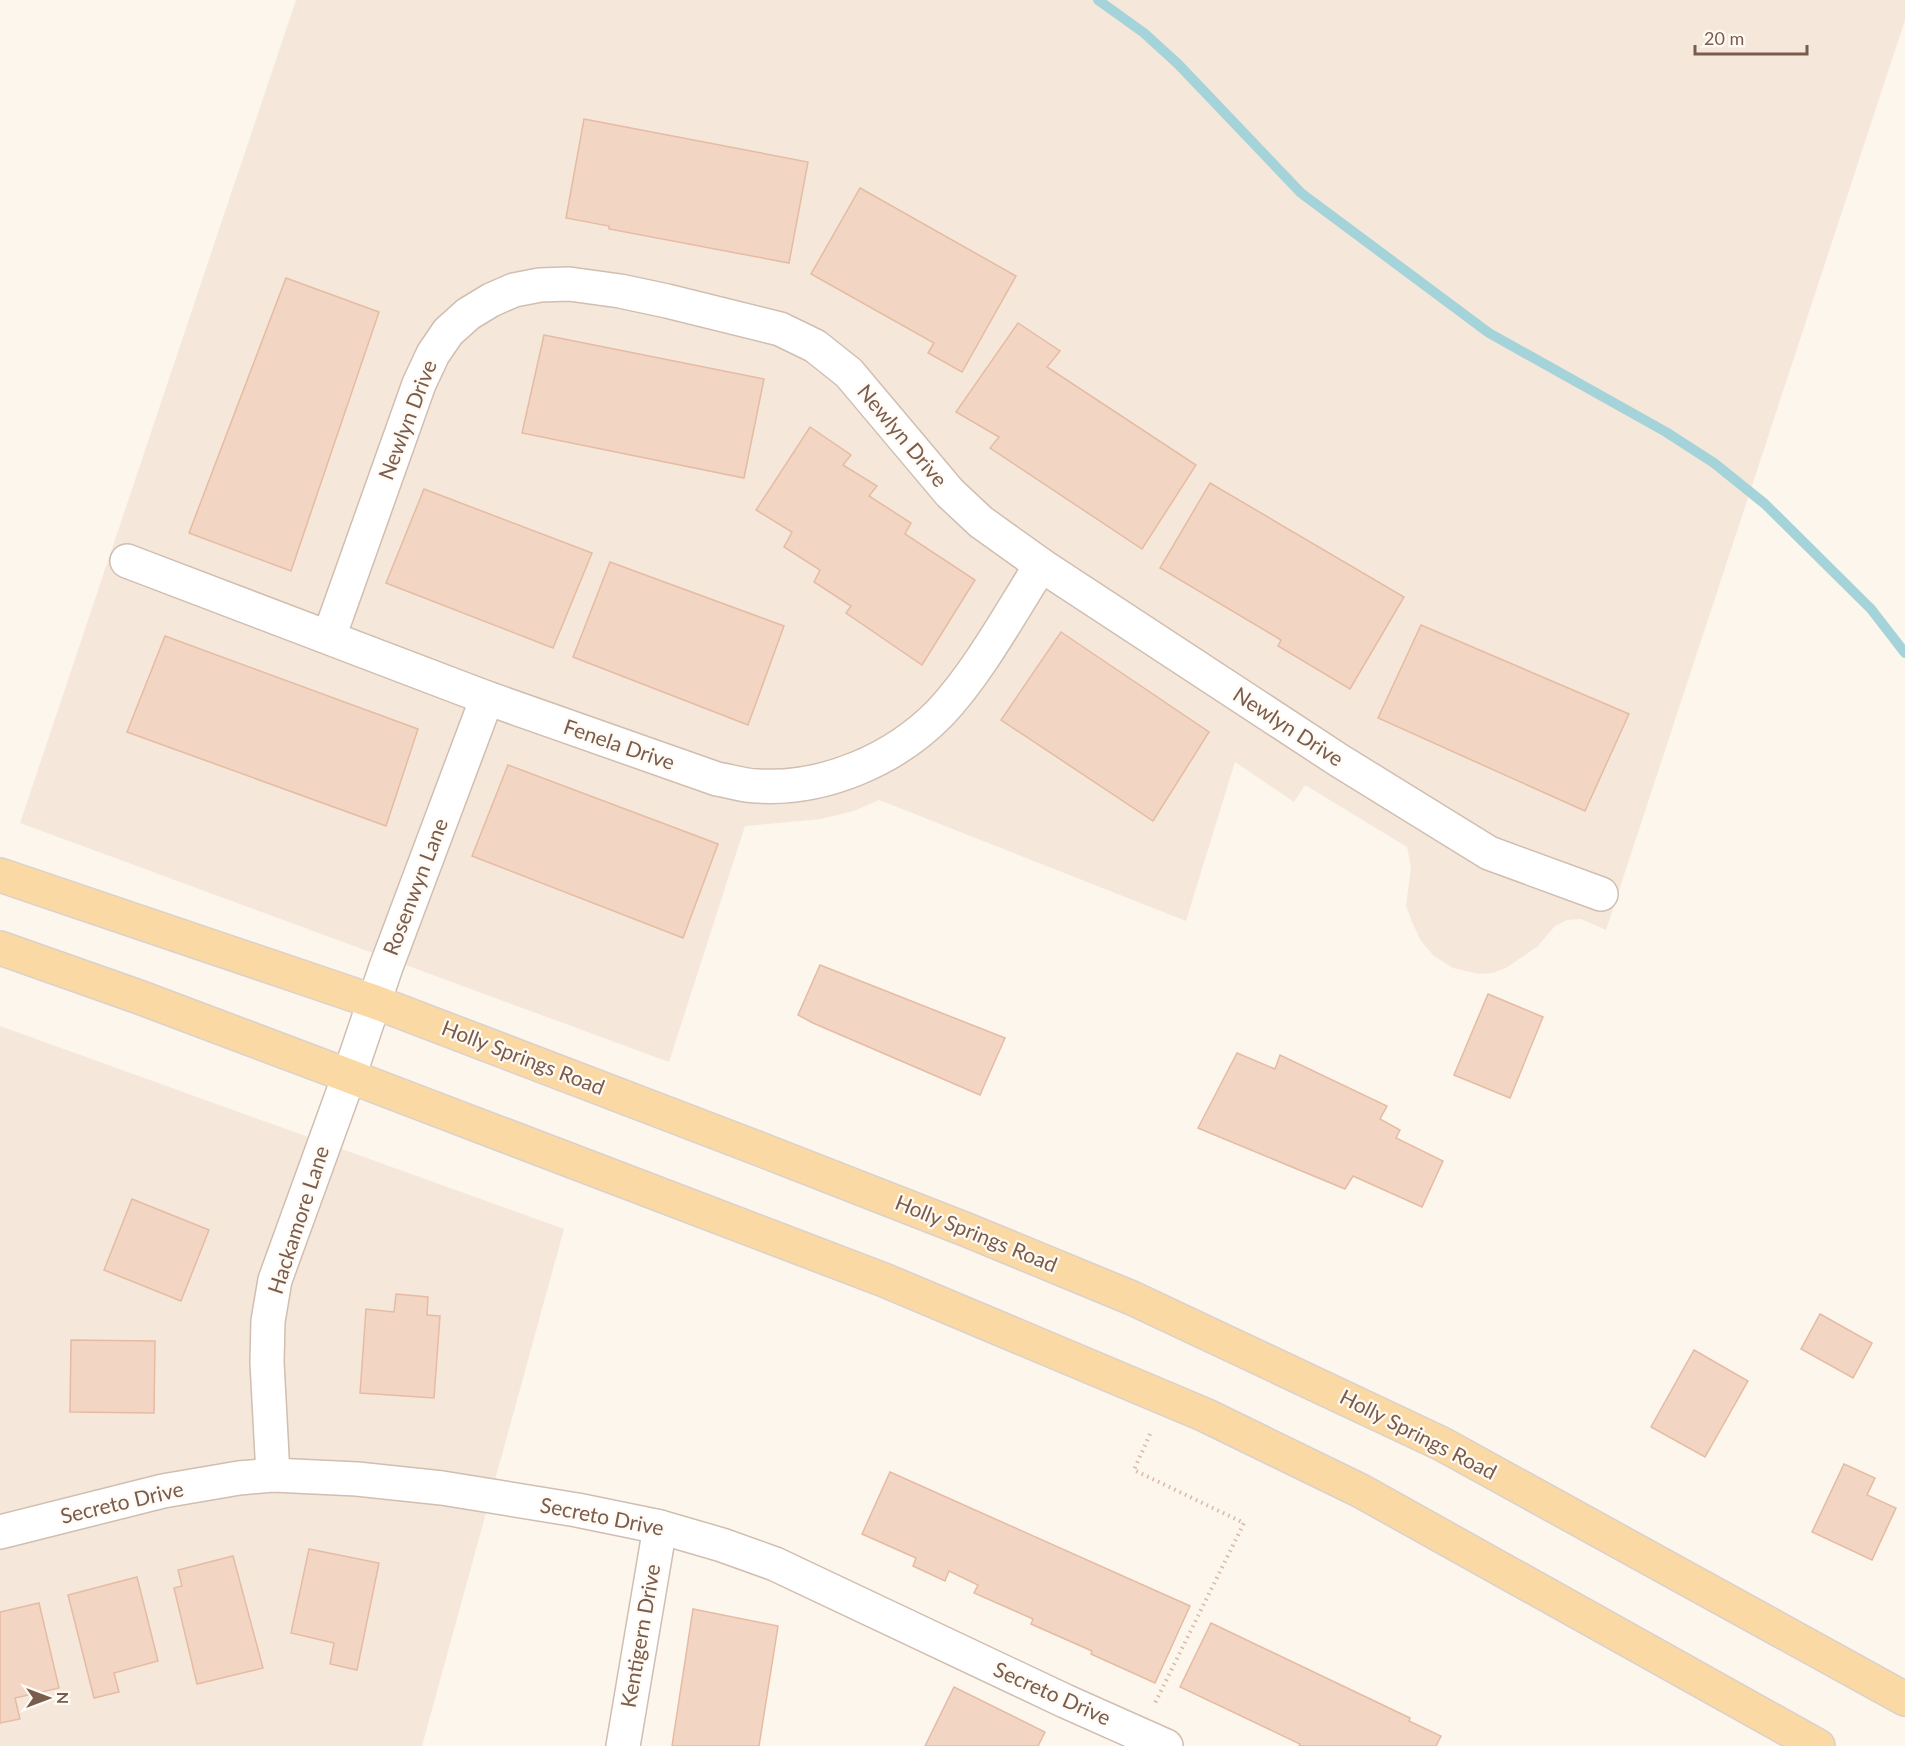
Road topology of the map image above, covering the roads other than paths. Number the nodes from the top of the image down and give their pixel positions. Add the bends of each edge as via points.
1 (127, 561) dead end
2 (1041, 565) junction
3 (328, 637) junction
4 (488, 698) junction
5 (0, 875) edge
6 (1601, 894) dead end
7 (0, 948) edge
8 (375, 1002) junction
9 (349, 1076) junction
10 (273, 1475) junction
11 (660, 1527) junction
12 (0, 1532) edge
13 (1905, 1699) edge
14 (1154, 1740) edge
15 (623, 1746) edge
16 (1818, 1746) edge

1 - 3 street, Fenela Drive
2 - 3 street, Newlyn Drive via 981,522 950,493 849,373 815,346 780,329 667,301 569,284 540,285 513,290 468,314 448,332 433,354
2 - 4 street, Fenela Drive via 969,678 939,713 876,760 838,775 798,784 757,786 717,779
2 - 6 street, Newlyn Drive via 1349,767 1489,853
3 - 4 street, Fenela Drive
4 - 8 street, Rosenwyn Lane
5 - 8 main road, Holly Springs Road
7 - 9 main road
8 - 9 street, Rosenwyn Lane
8 - 13 main road, Holly Springs Road via 780,1156 1132,1298 1442,1444
9 - 10 street, Hackamore Lane via 275,1280 267,1362
9 - 16 main road via 884,1280 1205,1415 1361,1491
10 - 11 street, Secreto Drive via 441,1488
10 - 12 street, Secreto Drive via 163,1491
11 - 14 street, Secreto Drive via 775,1564
11 - 15 street, Kentigern Drive

